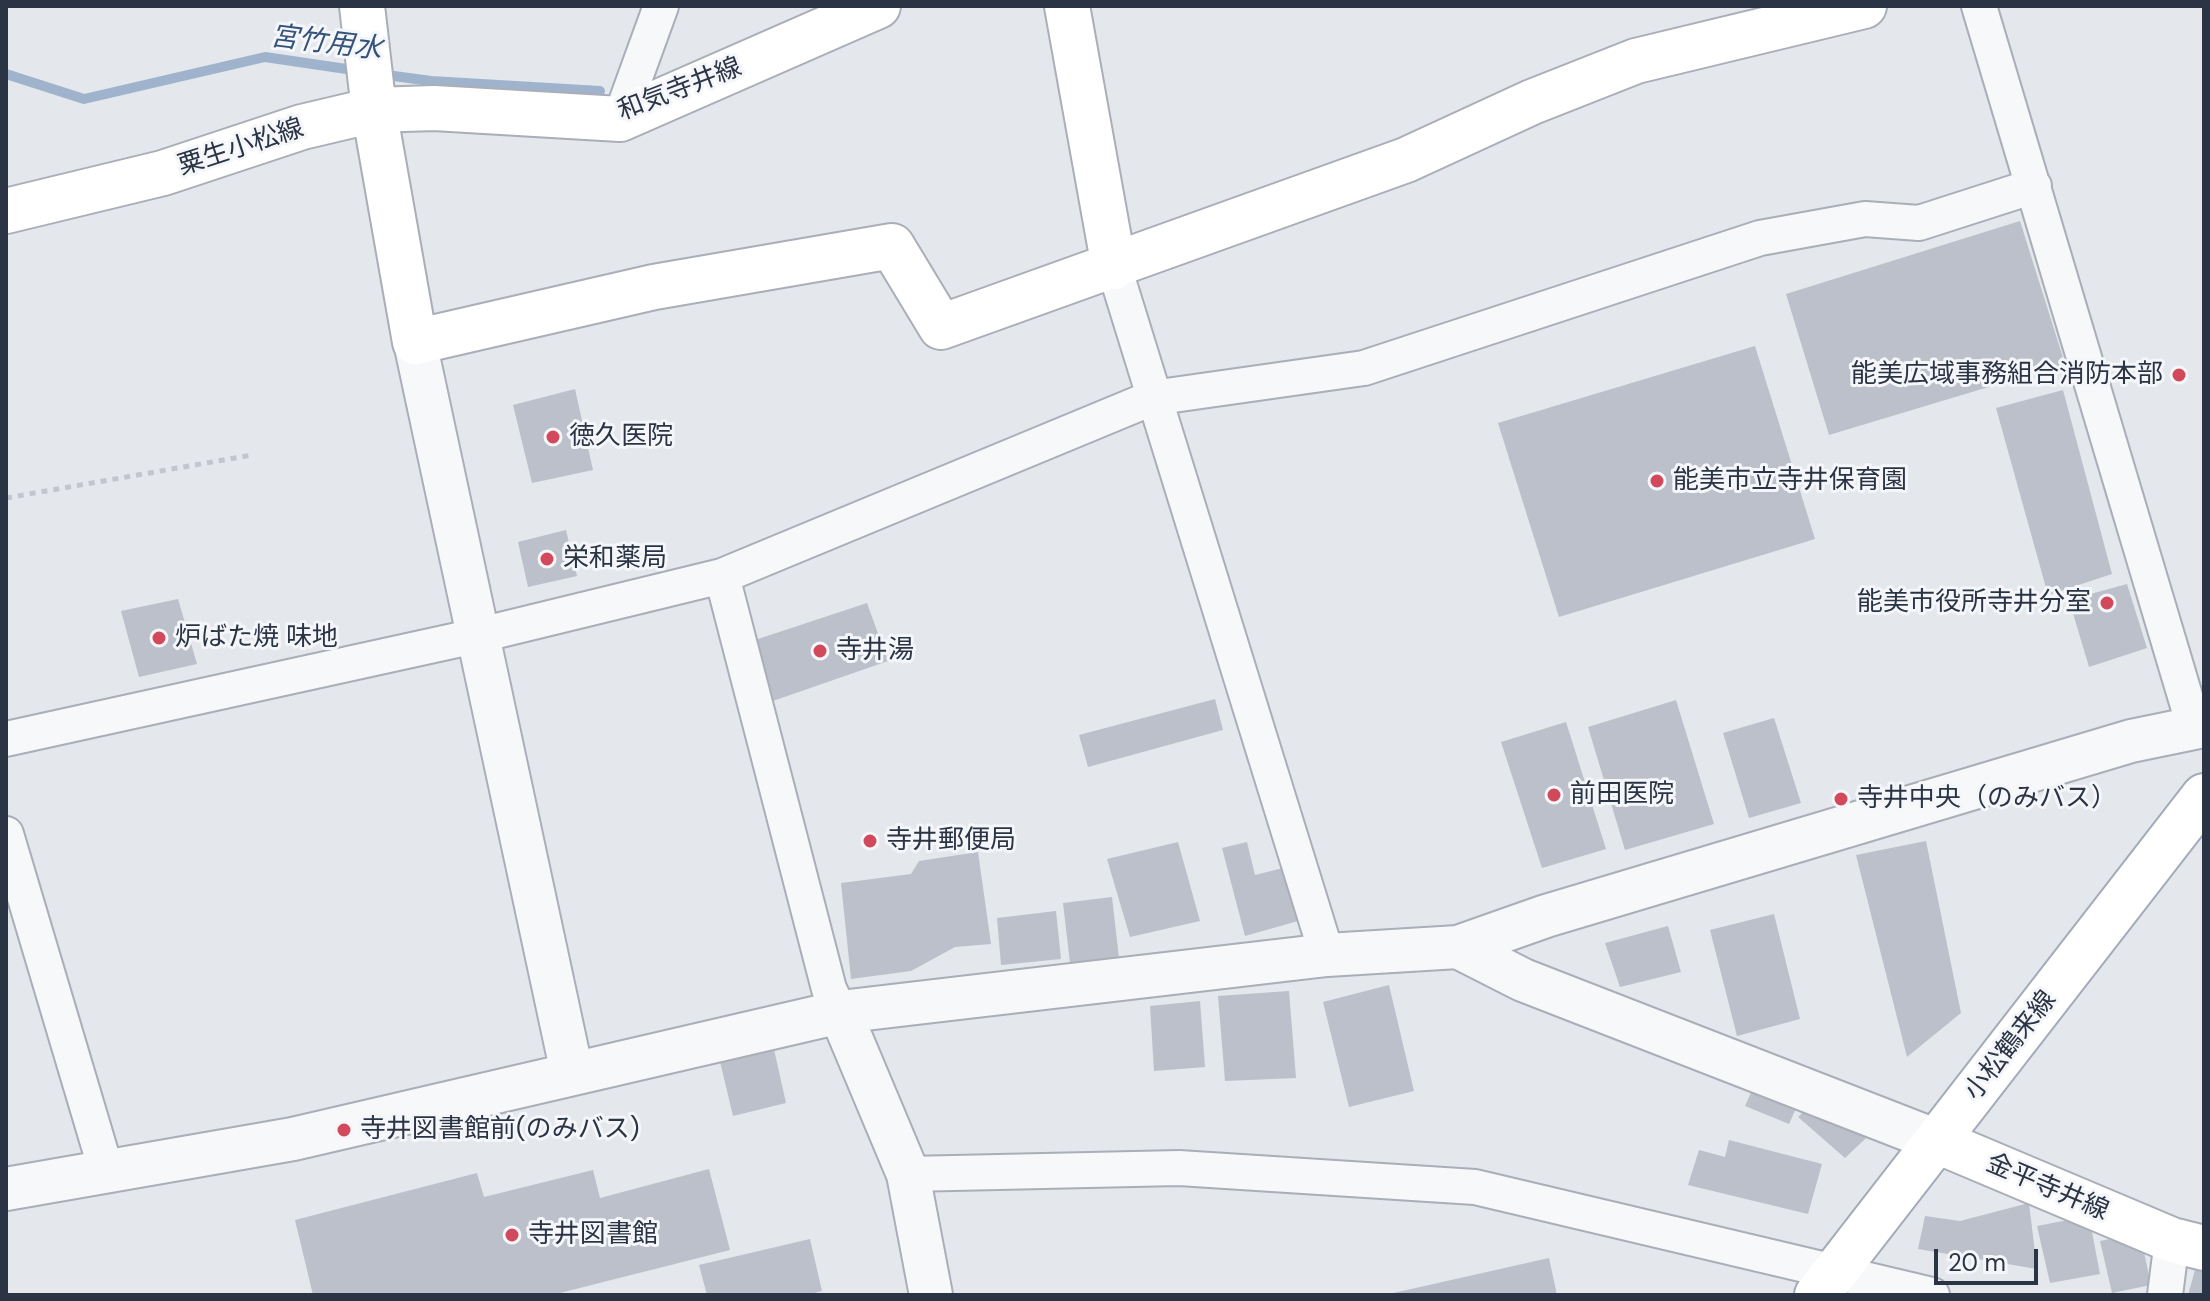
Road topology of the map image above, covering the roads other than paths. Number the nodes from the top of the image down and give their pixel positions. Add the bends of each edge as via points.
1 (362, 6) edge
2 (661, 6) edge
3 (878, 6) edge
4 (1067, 6) edge
5 (1864, 6) edge
6 (1979, 6) edge
7 (372, 85) junction
8 (620, 119) junction
9 (2034, 186) junction
10 (6, 211) edge
11 (1114, 267) junction
12 (415, 342) junction
13 (1152, 398) junction
14 (722, 576) junction
15 (480, 635) junction
16 (2199, 726) edge
17 (6, 739) edge
18 (2204, 796) edge
19 (6, 834) edge
20 (1458, 947) junction
21 (1327, 955) junction
22 (840, 1012) junction
23 (572, 1073) junction
24 (1937, 1141) junction
25 (106, 1170) junction
26 (908, 1174) junction
27 (6, 1189) edge
28 (2188, 1244) edge
29 (1826, 1283) edge
30 (931, 1295) edge
31 (1932, 1295) edge
32 (2165, 1295) edge

1 - 7 main road
2 - 8 street
3 - 8 main road, 和気寺井線
4 - 11 main road
5 - 11 main road via 1636,61 1406,160
6 - 9 street
7 - 8 main road, 和気寺井線 via 434,108
7 - 10 main road, 粟生小松線 via 302,127 163,173
7 - 12 main road
9 - 13 street via 1919,223 1865,219 1760,238 1364,368
9 - 16 street
11 - 12 main road via 941,327 892,246 654,287
11 - 13 street
12 - 15 street
13 - 14 street
13 - 21 street
14 - 15 street
14 - 22 street via 829,989
15 - 17 street
15 - 23 street
16 - 20 street via 1546,916
18 - 24 main road, 小松鶴来線
19 - 25 street
20 - 21 street
20 - 24 street via 1523,980
21 - 22 street
22 - 23 street
22 - 26 street
23 - 25 street via 293,1139
24 - 28 main road, 金平寺井線
24 - 29 main road, 小松鶴来線
25 - 27 street
26 - 29 street via 1179,1168 1475,1187
26 - 30 street
28 - 32 street
29 - 31 street

